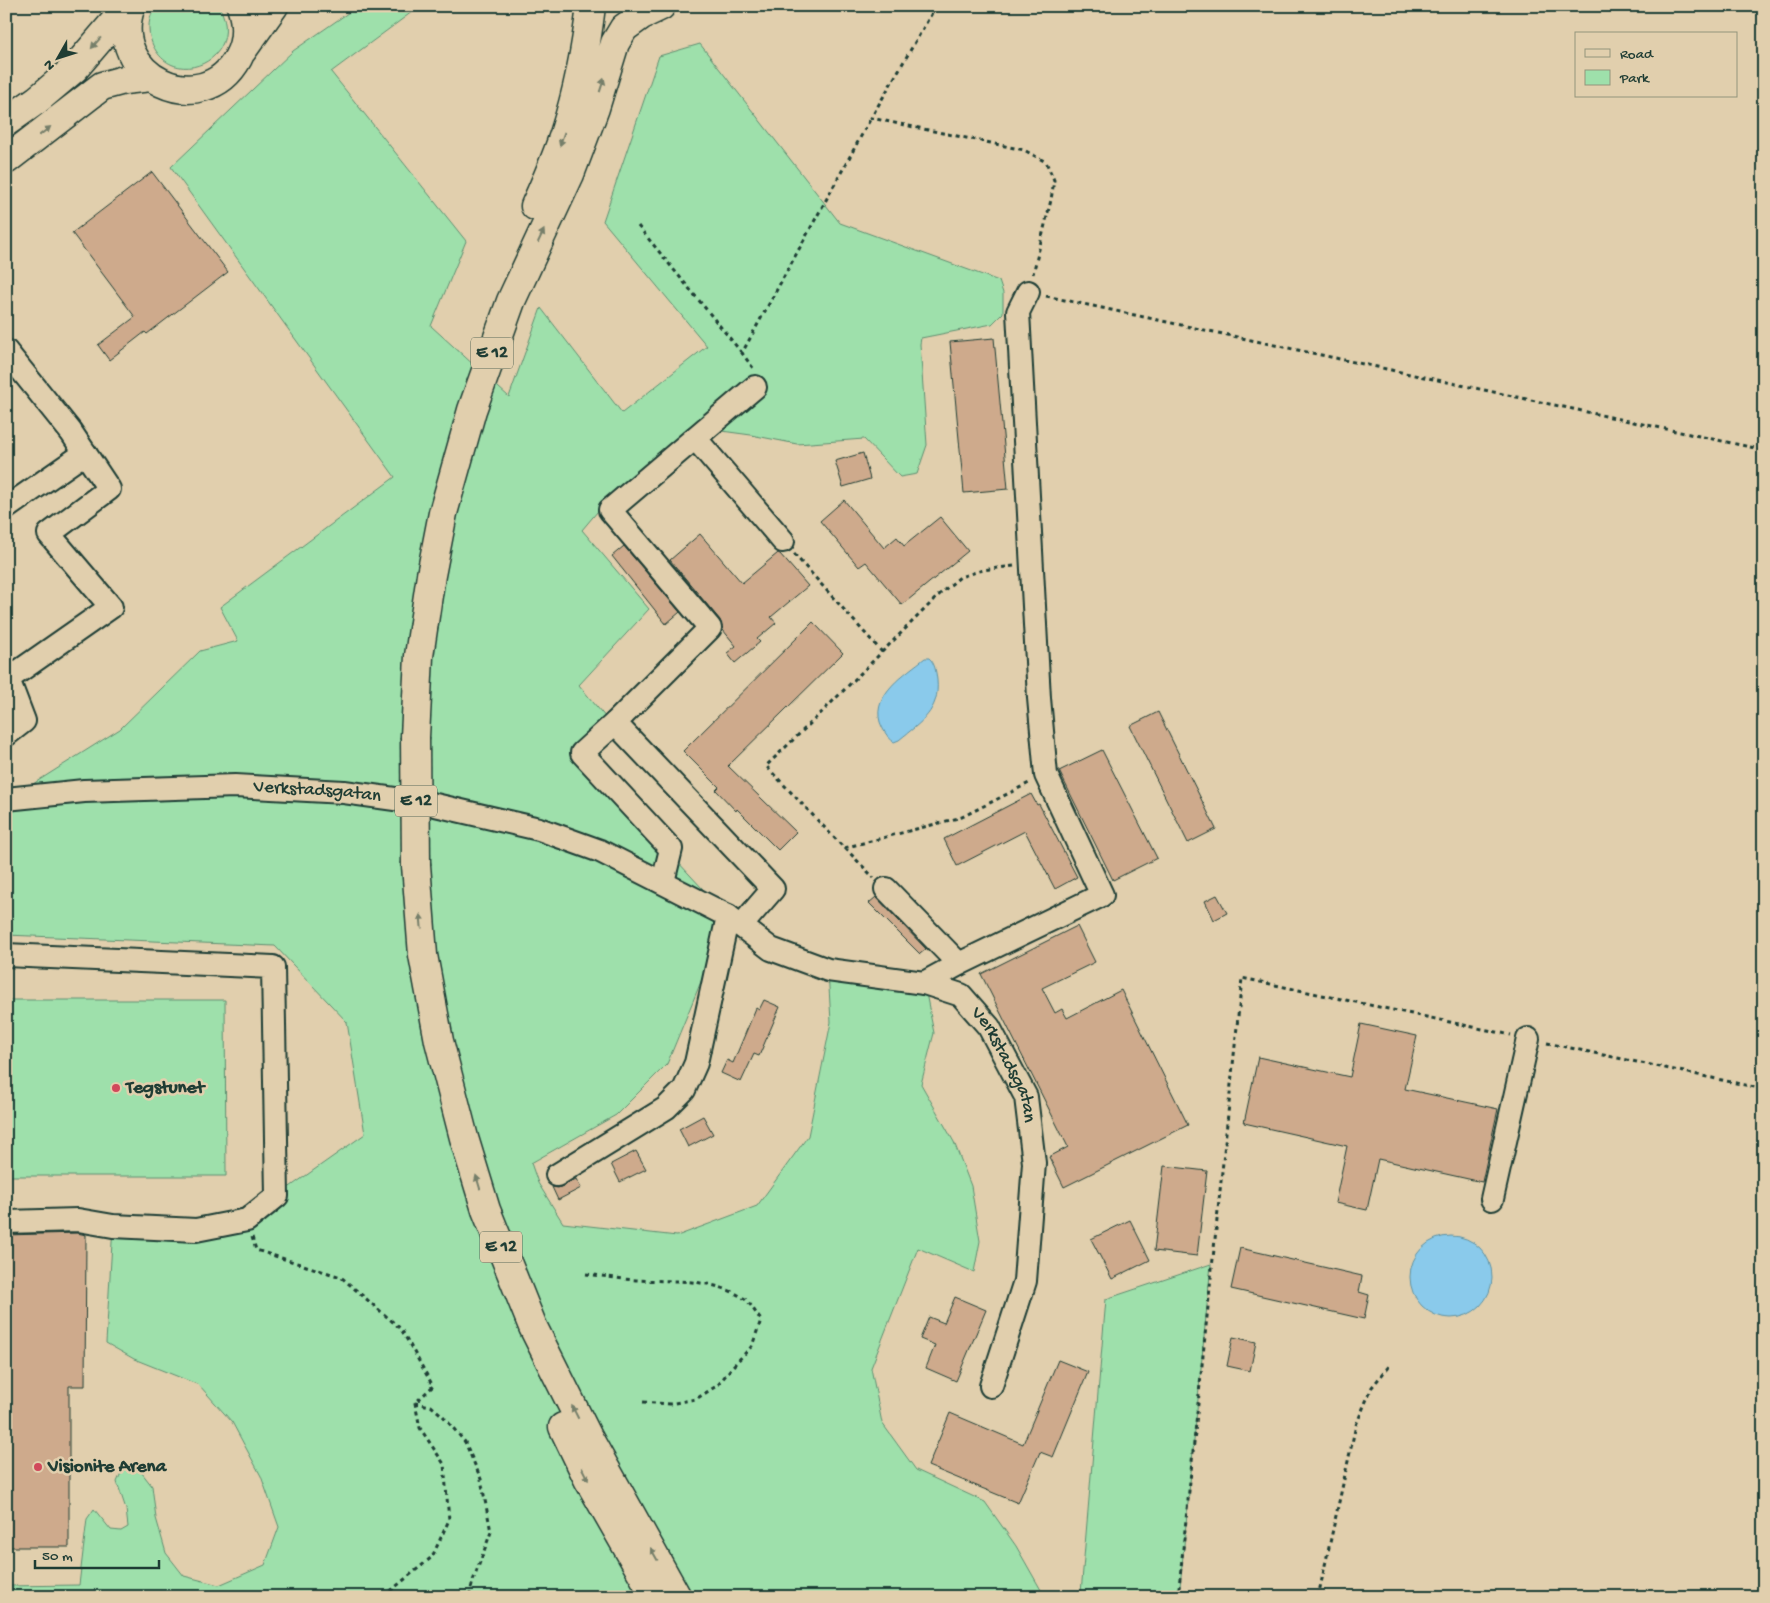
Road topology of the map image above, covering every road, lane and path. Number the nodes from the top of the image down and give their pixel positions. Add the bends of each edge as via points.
1 (129, 6) edge
2 (241, 6) edge
3 (274, 6) edge
4 (591, 6) edge
5 (661, 6) edge
6 (936, 6) edge
7 (241, 52) junction
8 (150, 77) junction
9 (871, 118) junction
10 (6, 122) edge
11 (6, 160) edge
12 (638, 226) dead end
13 (1028, 292) junction
14 (6, 350) edge
15 (742, 353) junction
16 (755, 387) joint
17 (695, 438) junction
18 (1764, 450) edge
19 (85, 452) junction
20 (6, 508) edge
21 (784, 541) joint
22 (1032, 564) junction
23 (882, 652) junction
24 (615, 723) junction
25 (6, 735) edge
26 (407, 738) junction
27 (1046, 774) junction
28 (6, 799) edge
29 (844, 848) junction
30 (407, 864) junction
31 (663, 882) junction
32 (886, 890) joint
33 (734, 921) junction
34 (6, 955) edge
35 (959, 964) junction
36 (924, 984) junction
37 (1528, 1039) junction
38 (1764, 1089) edge
39 (557, 1175) dead end
40 (1492, 1199) dead end
41 (247, 1220) junction
42 (6, 1222) edge
43 (586, 1274) dead end
44 (1390, 1364) dead end
45 (991, 1386) dead end
46 (416, 1402) junction
47 (642, 1402) dead end
48 (383, 1597) edge
49 (469, 1597) edge
50 (656, 1597) edge
51 (677, 1597) edge
52 (1178, 1597) edge
53 (1318, 1597) edge

1 - 8 main road via 126,30 130,50
1 -> 10 main road via 75,68
2 - 7 main road via 245,27
3 - 7 main road
4 -> 26 main road, E 12 via 565,131 550,174 491,307 454,409 436,472 417,559 403,661
26 -> 5 main road, E 12 via 430,575 443,513 475,402 511,301 570,174 615,43 624,28
6 - 9 path
7 - 8 main road via 230,69 205,86 175,88
11 -> 8 main road via 102,86
9 - 13 path via 1024,150 1046,162 1054,180
9 - 15 path
12 - 15 path
13 - 18 path
13 - 22 street via 1018,312
14 - 19 street
15 - 16 path via 755,372
16 - 17 street
17 - 21 street
17 - 24 street via 610,510 710,628
19 - 20 street
19 - 25 street via 109,489 49,534 111,607 8,679 24,722
21 - 23 path
22 - 23 path via 983,570 960,577
22 - 27 street
23 - 29 path via 766,766
24 - 31 street via 582,753 671,849
24 - 33 street via 774,889
26 - 30 main road, E 12, bridge
27 - 29 path via 962,817
27 - 35 street via 1102,895
28 - 31 street, Verkstadsgatan via 84,791 235,786 344,792 431,804 540,829 600,851
29 - 32 path
30 -> 50 main road, E 12 via 405,945 424,1047 452,1162 478,1240 516,1332 588,1479
51 -> 30 main road, E 12 via 588,1437 533,1327 486,1210 438,1041
31 - 33 street, Verkstadsgatan
32 - 35 street
33 - 36 street, Verkstadsgatan via 771,949 828,970
33 - 39 street via 696,1063 684,1090 666,1108
34 - 41 street via 273,967 278,1196
35 - 36 street
36 - 45 street, Verkstadsgatan via 961,995 989,1027 1026,1097 1034,1163 1025,1281
37 - 38 path
37 - 40 street
37 - 52 path via 1242,978
41 - 42 street via 196,1230 113,1226 78,1220
41 - 46 path via 256,1250 341,1277 401,1328 433,1386
43 - 47 path via 695,1282 721,1288 746,1300 761,1320 752,1346 718,1385 696,1399 670,1404
44 - 53 path via 1372,1387 1356,1425
46 - 48 path via 420,1428 444,1464 449,1520 432,1557
46 - 49 path via 431,1406 454,1428 465,1442 480,1478 491,1532

